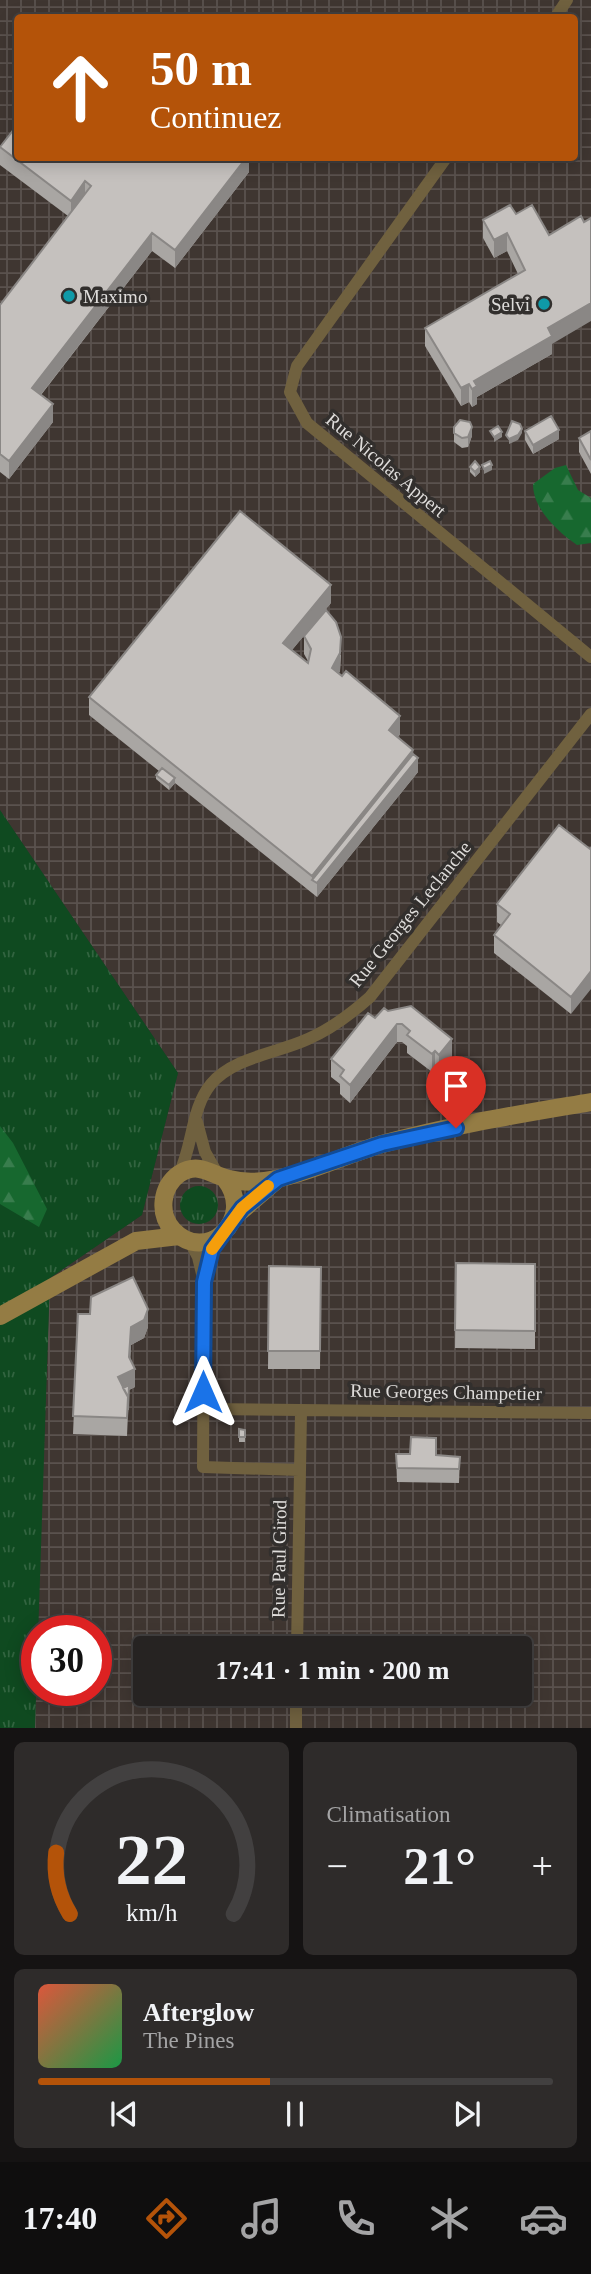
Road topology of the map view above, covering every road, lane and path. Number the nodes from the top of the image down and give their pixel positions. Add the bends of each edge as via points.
1 (444, 161) edge
2 (591, 657) edge
3 (591, 714) edge
4 (591, 1102) edge
5 (197, 1119) junction
6 (179, 1174) junction
7 (221, 1176) junction
8 (278, 1179) junction
9 (163, 1210) junction
10 (234, 1217) junction
11 (219, 1236) junction
12 (184, 1238) junction
13 (136, 1241) junction
14 (204, 1282) junction
15 (0, 1316) edge
16 (203, 1409) junction
17 (301, 1412) junction
18 (591, 1413) edge
19 (299, 1470) junction
20 (297, 1636) edge
21 (296, 1706) edge
22 (296, 1728) edge

1 - 2 street, Rue Nicolas Appert via 297,366 290,392 307,423
3 - 5 street, Rue Georges Leclanche via 370,997 346,1018 311,1038 221,1075 206,1091
4 - 8 main road via 382,1144
5 - 6 street, Rue Georges Leclanche
5 - 7 street via 205,1152
6 - 7 main road via 198,1168
6 - 9 main road via 166,1190
7 - 8 main road
7 - 10 main road via 235,1196
8 - 10 main road
9 - 12 main road via 172,1229
9 - 13 main road
10 - 11 main road
11 - 12 main road via 200,1242
11 - 14 street
12 - 13 main road
12 - 14 street via 198,1258
13 - 15 main road
14 - 16 street
16 - 17 street, Rue Georges Champetier
16 - 19 street via 203,1467
17 - 18 street, Rue Georges Champetier
17 - 19 street
19 - 20 street, Rue Paul Girod
21 - 22 street

